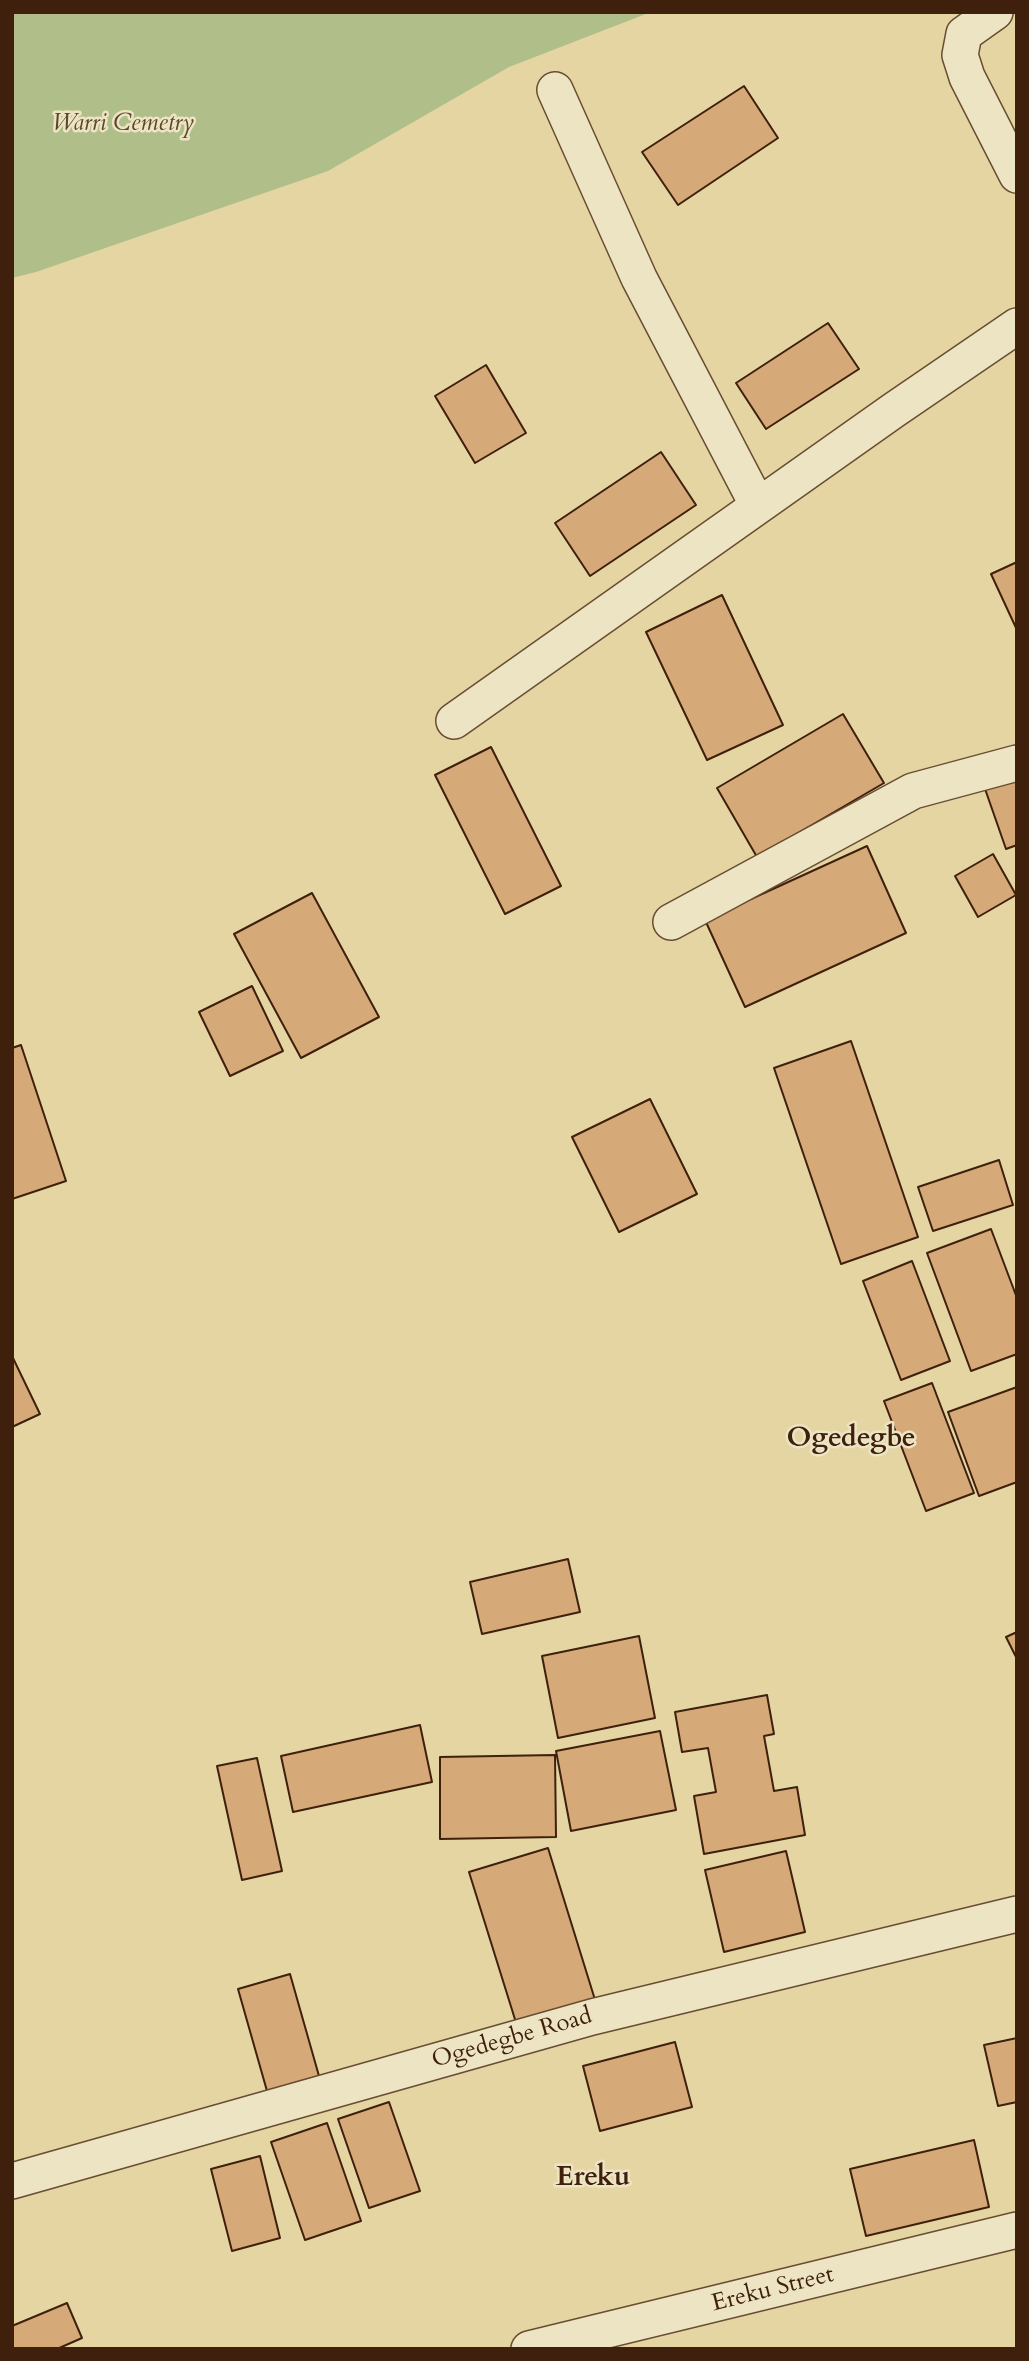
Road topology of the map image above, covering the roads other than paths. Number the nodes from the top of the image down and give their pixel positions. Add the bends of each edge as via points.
1 (995, 12) edge
2 (555, 90) dead end
3 (1017, 175) edge
4 (1017, 326) edge
5 (758, 506) junction
6 (454, 721) dead end
7 (1017, 763) edge
8 (671, 922) dead end
9 (1017, 1914) edge
10 (12, 2181) edge
11 (1017, 2230) edge
12 (528, 2349) edge

1 - 3 street via 964,34 960,55
2 - 5 street via 639,278
4 - 5 street
5 - 6 street
7 - 8 street via 913,791
9 - 10 street, Ogedegbe Road via 592,2017
11 - 12 street, Ereku Street

